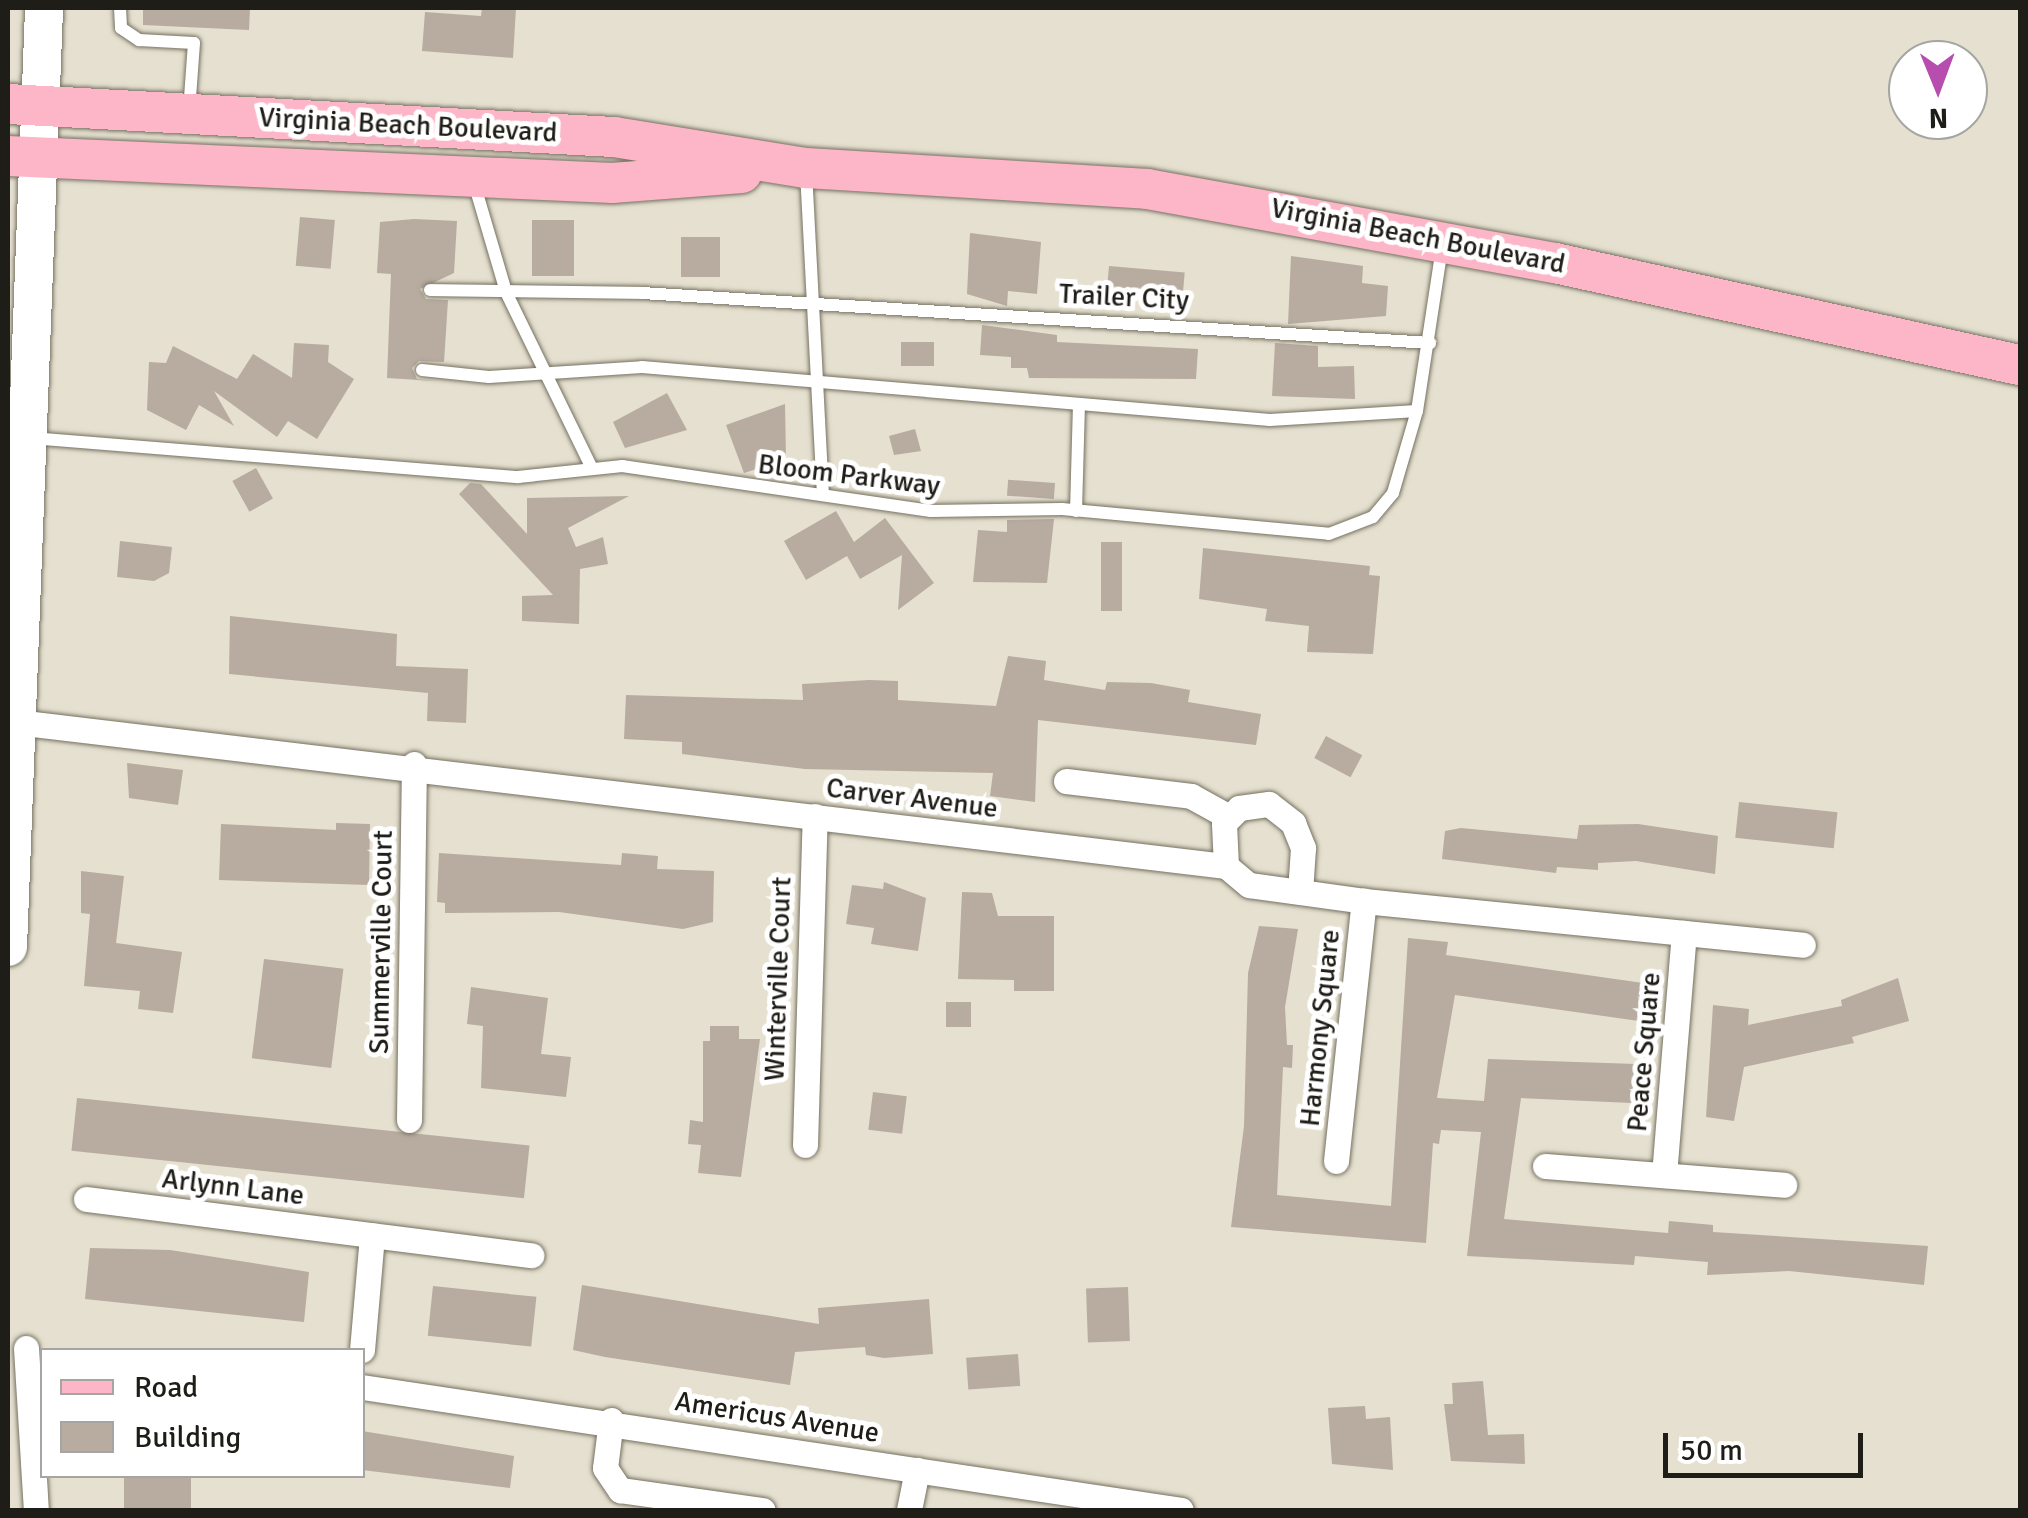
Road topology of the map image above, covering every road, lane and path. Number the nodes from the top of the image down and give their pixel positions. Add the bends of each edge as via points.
1 (44, 8) edge
2 (120, 8) edge
3 (23, 105) edge
4 (188, 113) junction
5 (22, 156) edge
6 (806, 168) junction
7 (473, 179) junction
8 (1443, 241) junction
9 (430, 290) dead end
10 (506, 292) junction
11 (815, 304) junction
12 (1430, 343) junction
13 (2020, 366) edge
14 (422, 370) dead end
15 (548, 370) junction
16 (813, 378) junction
17 (1079, 404) junction
18 (1417, 411) junction
19 (28, 437) junction
20 (591, 466) junction
21 (822, 494) junction
22 (1076, 510) junction
23 (15, 722) edge
24 (414, 764) junction
25 (1066, 781) dead end
26 (815, 816) junction
27 (1229, 816) junction
28 (1226, 866) junction
29 (1300, 892) junction
30 (1364, 901) junction
31 (1684, 933) junction
32 (1803, 944) dead end
33 (8, 947) edge
34 (409, 1120) dead end
35 (805, 1144) dead end
36 (1336, 1162) dead end
37 (1545, 1166) dead end
38 (1664, 1175) junction
39 (1784, 1184) dead end
40 (86, 1199) dead end
41 (372, 1235) junction
42 (531, 1254) dead end
43 (26, 1345) edge
44 (362, 1348) edge
45 (365, 1387) edge
46 (610, 1420) junction
47 (917, 1470) junction
48 (36, 1510) edge
49 (762, 1510) edge
50 (909, 1510) edge
51 (1182, 1510) edge

1 - 3 main road
2 - 4 lane via 121,28 139,40 194,43
3 - 4 main road, Virginia Beach Boulevard
3 - 5 main road
4 - 6 main road, Virginia Beach Boulevard via 614,136
5 - 7 main road, Virginia Beach Boulevard
5 - 19 main road
6 - 7 main road, Virginia Beach Boulevard via 612,183
6 - 8 main road, Virginia Beach Boulevard via 1147,189
6 - 11 lane
7 - 10 lane
8 - 12 lane, Bloom Parkway
8 - 13 main road, Virginia Beach Boulevard
9 - 10 lane, Trailer City
10 - 11 lane, Trailer City
10 - 15 lane
11 - 12 lane, Trailer City
11 - 16 lane
12 - 18 lane, Bloom Parkway
14 - 15 lane via 489,377
15 - 16 lane
15 - 20 lane
16 - 17 lane
16 - 21 lane
17 - 18 lane via 1270,420
17 - 22 lane
18 - 22 lane, Bloom Parkway via 1392,493 1350,530
19 - 20 lane, Bloom Parkway via 518,476
19 - 23 main road
20 - 21 lane, Bloom Parkway
21 - 22 lane, Bloom Parkway via 931,511
23 - 24 street, Carver Avenue
23 - 33 main road
24 - 26 street, Carver Avenue
24 - 34 street, Summerville Court
25 - 27 street via 1191,796
26 - 28 street, Carver Avenue
26 - 35 street, Winterville Court
27 - 28 street via 1220,833
27 - 29 street via 1254,803 1284,811 1303,848
28 - 29 street, Carver Avenue via 1249,885
29 - 30 street, Carver Avenue
30 - 31 street, Carver Avenue
30 - 36 street, Harmony Square
31 - 32 street, Carver Avenue
31 - 38 street, Peace Square
37 - 38 street
38 - 39 street
40 - 41 street, Arlynn Lane
41 - 42 street, Arlynn Lane
41 - 44 street
43 - 48 street
45 - 46 street, Americus Avenue
46 - 47 street, Americus Avenue
46 - 49 street via 610,1481 649,1494
47 - 50 street
47 - 51 street, Americus Avenue

